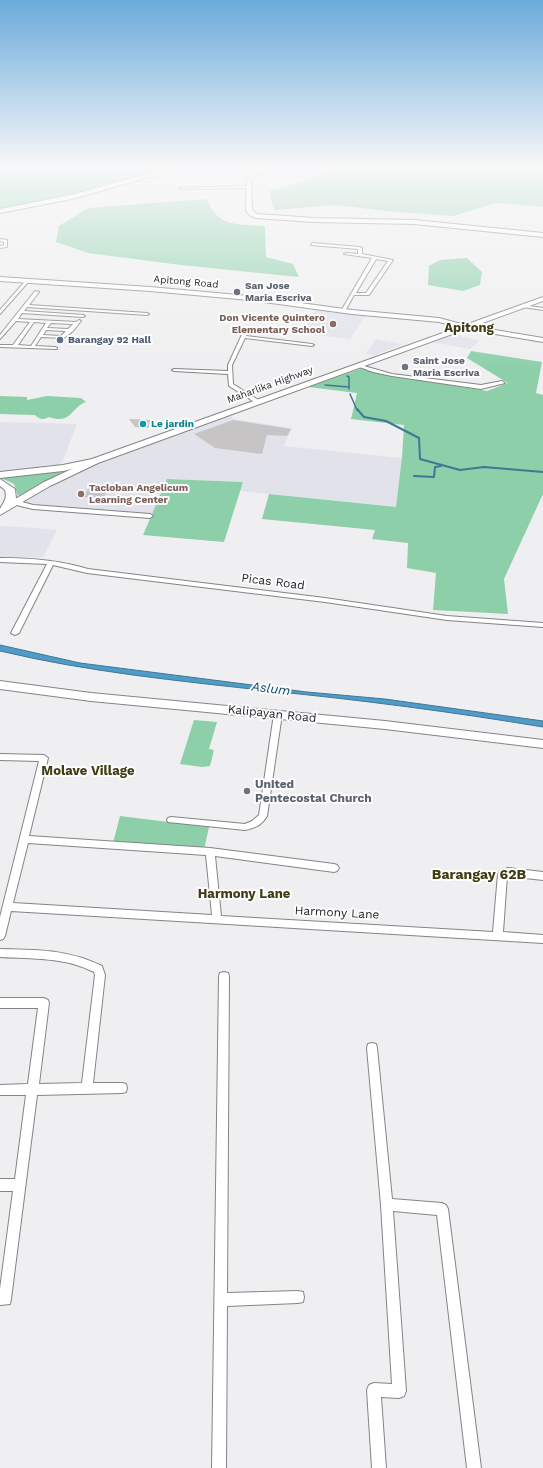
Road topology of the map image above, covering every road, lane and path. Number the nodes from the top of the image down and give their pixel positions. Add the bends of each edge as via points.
1 (0, 240) edge
2 (312, 244) dead end
3 (0, 247) edge
4 (346, 254) dead end
5 (360, 255) junction
6 (375, 257) junction
7 (0, 279) edge
8 (28, 280) junction
9 (18, 292) junction
10 (24, 292) dead end
11 (31, 292) dead end
12 (354, 294) junction
13 (543, 299) edge
14 (26, 306) junction
15 (525, 306) junction
16 (88, 309) junction
17 (543, 309) edge
18 (343, 311) junction
19 (21, 312) junction
20 (0, 313) edge
21 (147, 314) dead end
22 (83, 316) junction
23 (14, 320) junction
24 (33, 321) junction
25 (49, 322) junction
26 (78, 323) junction
27 (465, 327) junction
28 (44, 329) junction
29 (71, 330) junction
30 (246, 330) dead end
31 (487, 331) junction
32 (449, 333) junction
33 (40, 336) junction
34 (244, 337) junction
35 (0, 338) edge
36 (543, 340) edge
37 (312, 345) dead end
38 (0, 346) edge
39 (14, 347) junction
40 (32, 347) junction
41 (55, 348) dead end
42 (359, 365) junction
43 (174, 370) dead end
44 (229, 373) junction
45 (502, 383) dead end
46 (258, 402) junction
47 (95, 461) junction
48 (0, 475) edge
49 (0, 482) edge
50 (15, 502) junction
51 (3, 510) edge
52 (150, 516) dead end
53 (0, 560) edge
54 (51, 563) junction
55 (543, 625) edge
56 (15, 632) dead end
57 (0, 684) edge
58 (278, 714) junction
59 (543, 744) edge
60 (0, 757) edge
61 (171, 820) dead end
62 (24, 839) junction
63 (210, 852) junction
64 (334, 868) dead end
65 (543, 876) edge
66 (7, 907) junction
67 (217, 919) junction
68 (0, 932) edge
69 (498, 935) junction
70 (543, 939) edge
71 (0, 953) edge
72 (224, 976) dead end
73 (0, 1003) edge
74 (372, 1048) dead end
75 (87, 1088) junction
76 (122, 1088) dead end
77 (0, 1090) edge
78 (31, 1091) junction
79 (0, 1185) edge
80 (19, 1185) junction
81 (387, 1205) junction
82 (298, 1297) dead end
83 (0, 1299) edge
84 (221, 1300) junction
85 (220, 1468) edge
86 (379, 1468) edge
87 (474, 1468) edge

1 - 3 street via 6,241 6,246
2 - 5 street via 360,248
4 - 5 street
5 - 6 street
6 - 12 street
6 - 12 street via 390,259 367,294
7 - 8 street, Apitong Road
8 - 9 street
8 - 18 street, Apitong Road via 249,298
9 - 10 street
9 - 20 street
11 - 14 street via 37,292
12 - 18 street
13 - 15 main road, Maharlika Highway
14 - 16 street
14 - 19 street
15 - 17 street
15 - 27 main road, Maharlika Highway
16 - 21 street
16 - 22 street
18 - 27 street, Apitong Road via 439,320
19 - 22 street
19 - 23 street
22 - 26 street
23 - 24 street
23 - 35 street
24 - 25 street
24 - 39 street
25 - 26 street
25 - 28 street
26 - 29 street
27 - 31 street, Apitong Road
27 - 32 main road, Maharlika Highway
28 - 29 street
28 - 33 street
29 - 33 street via 62,337
30 - 34 street
31 - 32 street
31 - 36 street
32 - 42 main road, Maharlika Highway
33 - 40 street
34 - 37 street
34 - 44 street via 230,365
38 - 39 street
39 - 40 street
40 - 41 street
42 - 45 street via 375,372 481,387
42 - 46 main road, Maharlika Highway
43 - 44 street
44 - 46 street via 231,385
46 - 47 main road, Maharlika Highway
47 - 48 main road, Maharlika Highway via 63,468
47 - 50 street via 55,479
49 - 51 main road via 10,489 12,494 11,501
50 - 51 street
50 - 52 street via 22,506
53 - 54 street, Picas Road
54 - 55 street, Picas Road via 75,566 87,571 325,600 447,618
54 - 56 street
57 - 58 street, Kalipayan Road via 84,696
58 - 59 street, Kalipayan Road
58 - 61 street via 263,816 260,821 245,827
60 - 62 street via 44,758
62 - 63 street
62 - 66 street
63 - 64 street
63 - 67 street
65 - 69 street via 508,872 503,874
66 - 67 street, Harmony Lane
66 - 68 street
67 - 69 street, Harmony Lane
69 - 70 street, Harmony Lane
71 - 75 street via 62,956 87,962 98,969 100,975
72 - 84 street
73 - 78 street via 44,1003
74 - 81 street
75 - 76 street
75 - 78 street
77 - 78 street
78 - 80 street
79 - 80 street
80 - 83 street via 5,1299
81 - 86 street via 399,1391 374,1390
81 - 87 street via 442,1209
82 - 84 street
84 - 85 street

